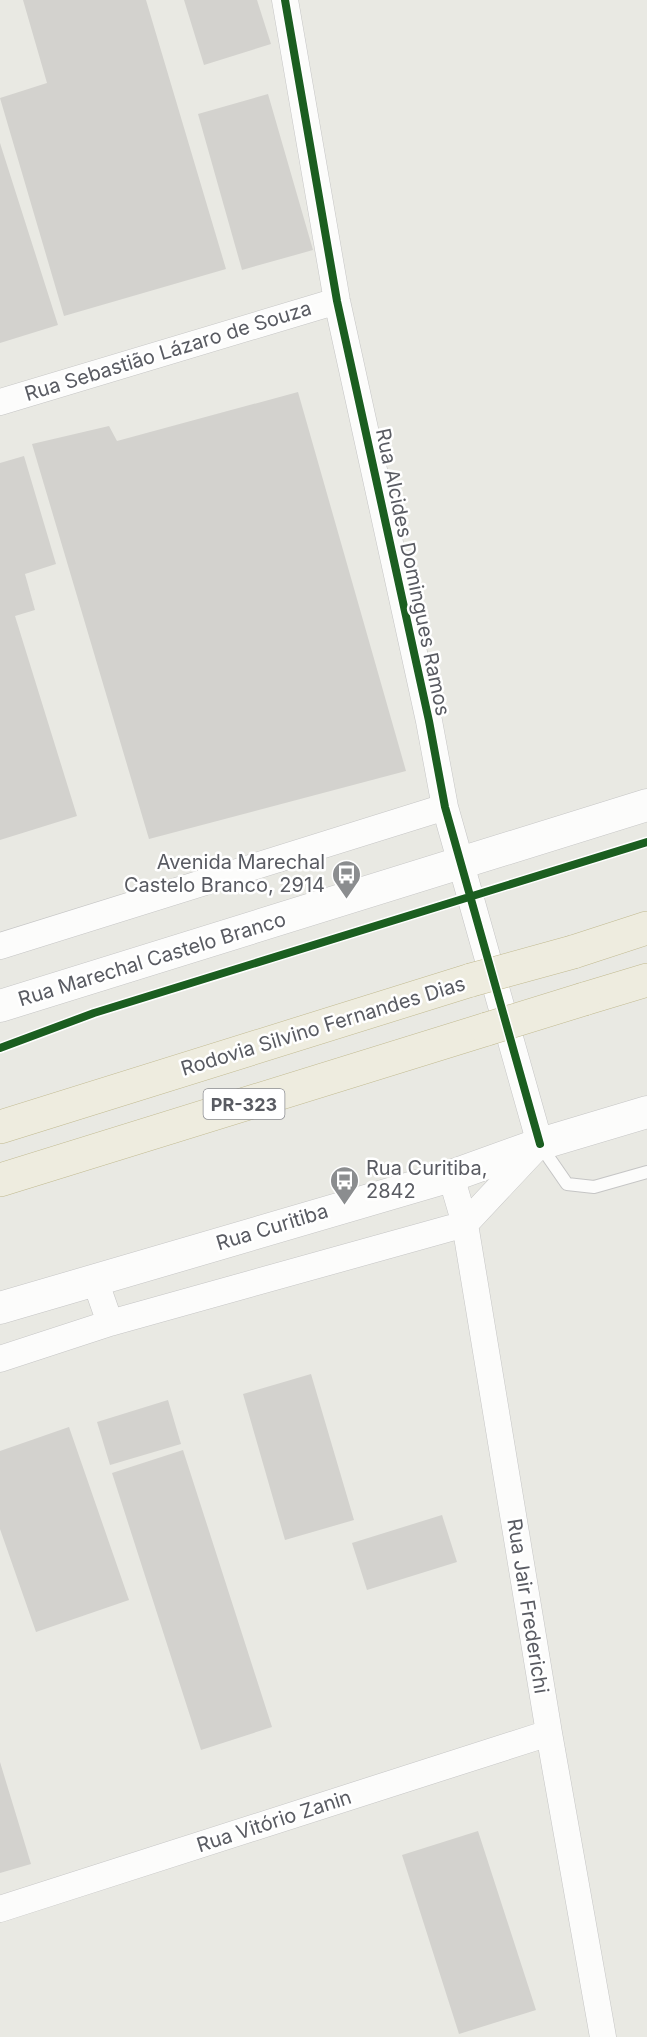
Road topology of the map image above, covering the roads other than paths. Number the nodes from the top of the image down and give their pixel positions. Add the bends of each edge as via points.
1 (285, 0) edge
2 (337, 301) junction
3 (0, 402) edge
4 (647, 805) edge
5 (445, 807) junction
6 (459, 862) junction
7 (647, 928) edge
8 (0, 946) edge
9 (647, 980) edge
10 (0, 1006) edge
11 (647, 1112) edge
12 (0, 1127) edge
13 (540, 1144) junction
14 (647, 1172) edge
15 (451, 1176) junction
16 (0, 1180) edge
17 (465, 1224) junction
18 (95, 1280) junction
19 (0, 1308) edge
20 (110, 1323) junction
21 (0, 1359) edge
22 (549, 1733) junction
23 (0, 1909) edge
24 (603, 2037) edge

1 - 2 street, Rua Alcides Domingues Ramos
2 - 3 street, Rua Sebastião Lázaro de Souza
2 - 5 street, Rua Alcides Domingues Ramos
4 - 6 street, Rua Marechal Castelo Branco
5 - 6 street, Rua Alcides Domingues Ramos
5 - 8 street
6 - 10 street, Rua Marechal Castelo Branco
6 - 13 street, Rua Alcides Domingues Ramos
7 - 12 highway, Rodovia Silvino Fernandes Dias / PR-323, bridge
9 - 16 highway, PR-323, bridge
11 - 13 street, Rua Curitiba
13 - 14 lane via 567,1184 594,1187
13 - 15 street, Rua Curitiba
13 - 17 street
15 - 17 street, Rua Jair Frederichi
15 - 18 street, Rua Curitiba
17 - 20 street
17 - 22 street, Rua Jair Frederichi
18 - 19 street, Rua Curitiba
18 - 20 street
20 - 21 street
22 - 23 street, Rua Vitório Zanin
22 - 24 street, Rua Jair Frederichi

